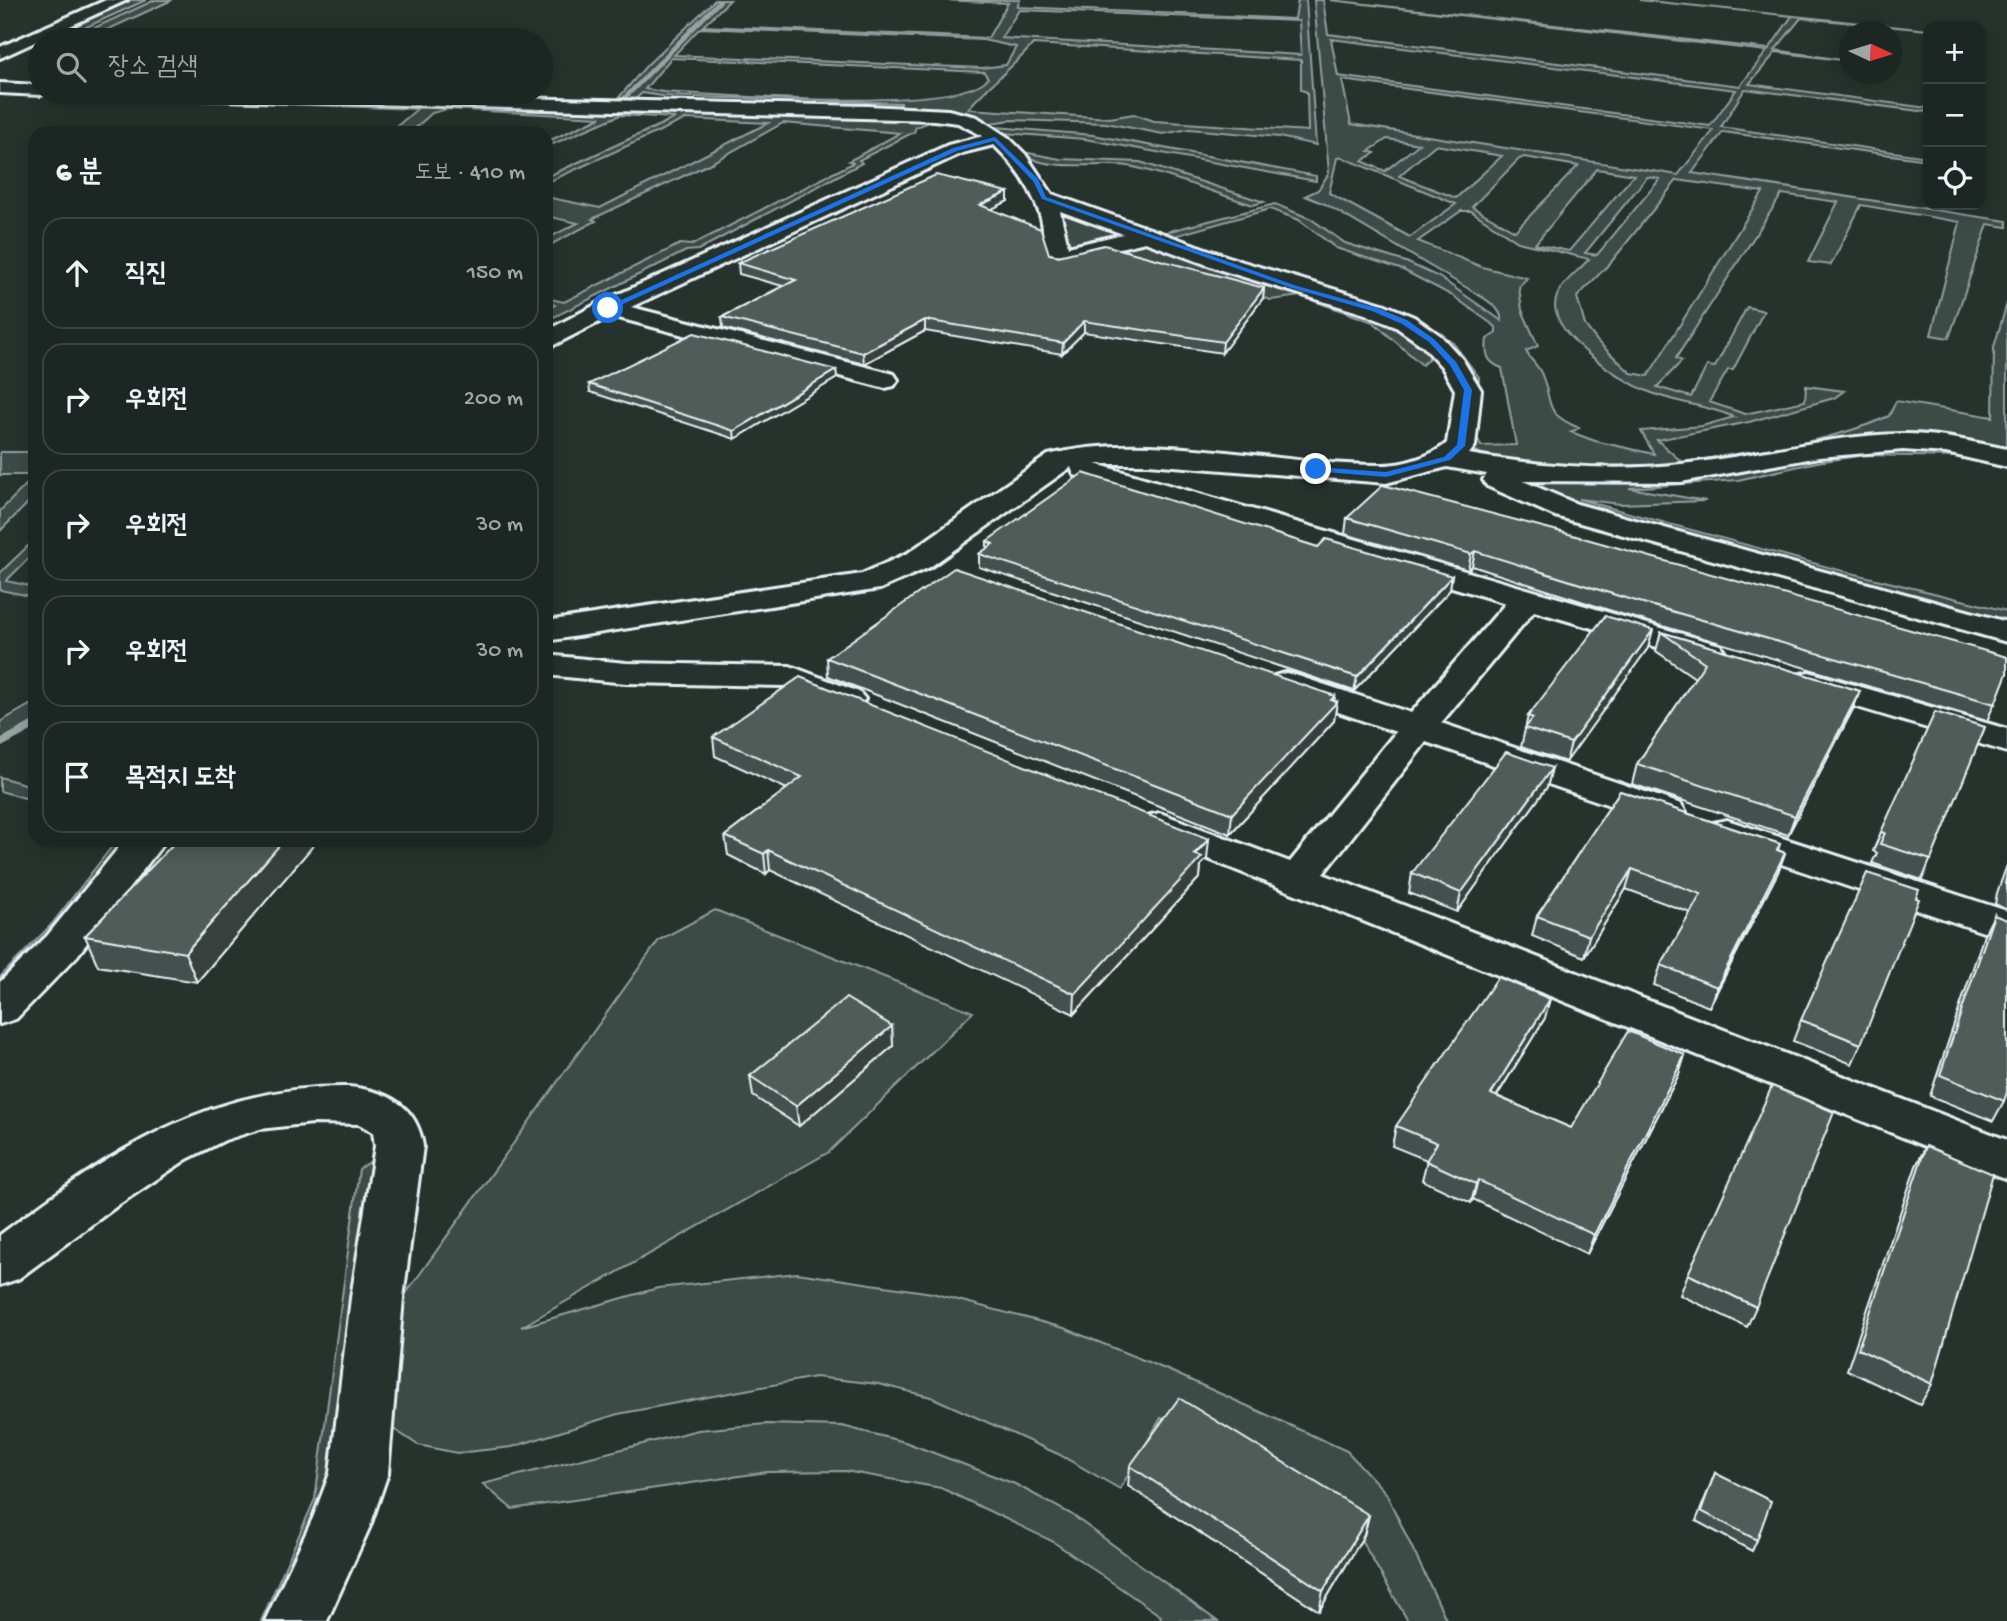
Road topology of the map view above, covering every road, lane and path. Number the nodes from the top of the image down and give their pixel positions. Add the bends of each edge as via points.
1 (119, 0) edge
2 (56, 28) edge
3 (28, 41) edge
4 (0, 53) edge
5 (0, 88) edge
6 (28, 89) edge
7 (553, 104) edge
8 (995, 139) junction
9 (1044, 198) junction
10 (1150, 234) junction
11 (608, 308) junction
12 (553, 337) edge
13 (885, 380) dead end
14 (1447, 458) junction
15 (2007, 458) edge
16 (1058, 461) junction
17 (919, 560) junction
18 (959, 573) edge
19 (1528, 598) junction
20 (553, 630) edge
21 (2007, 632) edge
22 (1741, 662) edge
23 (553, 666) edge
24 (1781, 673) edge
25 (1260, 675) edge
26 (878, 712) edge
27 (1418, 728) junction
28 (2007, 741) edge
29 (1132, 814) edge
30 (140, 847) edge
31 (1297, 880) junction
32 (2007, 926) edge
33 (0, 1009) edge
34 (2007, 1160) edge
35 (0, 1264) edge
36 (296, 1621) edge

1 - 2 street
3 - 4 street
5 - 6 street
7 - 8 street via 899,113 968,120
8 - 9 street via 1036,180
8 - 11 street via 955,149
9 - 10 street
9 - 10 street via 1055,222 1057,256
10 - 14 street via 1282,283 1374,309 1405,322 1432,341 1468,390 1461,446
11 - 12 street
11 - 13 street
14 - 15 street via 1534,474 1616,475 1681,473 1819,449 1903,442 1946,445
14 - 16 street via 1386,474 1148,456 1093,455
14 - 21 street via 1566,510
16 - 17 street
16 - 19 street
17 - 18 street
17 - 20 street via 869,582
19 - 22 street
19 - 27 street
23 - 26 street via 626,673 790,676
24 - 28 street
25 - 27 street
27 - 31 street
27 - 32 street
29 - 31 street
30 - 33 street via 62,946
31 - 34 street
35 - 36 street via 97,1193 208,1127 242,1116 317,1104 362,1106 399,1130 359,1473

